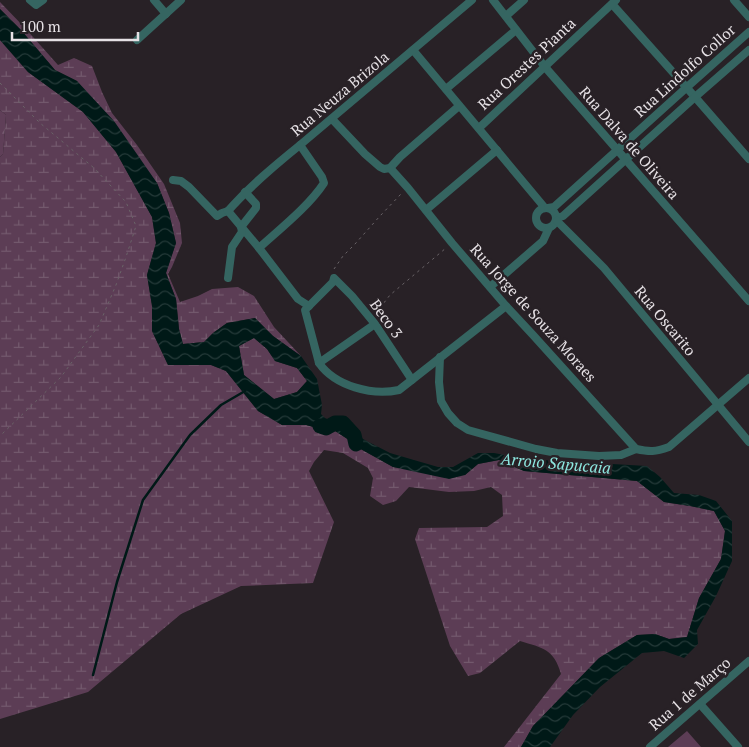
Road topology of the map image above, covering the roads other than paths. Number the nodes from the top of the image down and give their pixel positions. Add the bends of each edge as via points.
1 (30, 0) edge
2 (43, 0) edge
3 (154, 0) edge
4 (181, 0) edge
5 (472, 0) edge
6 (493, 0) edge
7 (524, 0) edge
8 (734, 0) edge
9 (614, 2) edge
10 (166, 14) junction
11 (506, 16) junction
12 (749, 17) edge
13 (516, 30) junction
14 (749, 32) edge
15 (137, 40) dead end
16 (413, 50) junction
17 (749, 50) edge
18 (544, 67) junction
19 (686, 88) junction
20 (446, 89) junction
21 (695, 97) junction
22 (459, 106) junction
23 (332, 118) junction
24 (479, 128) junction
25 (300, 145) junction
26 (497, 150) junction
27 (617, 150) junction
28 (749, 159) edge
29 (625, 160) junction
30 (390, 168) junction
31 (173, 180) dead end
32 (245, 192) junction
33 (546, 208) junction
34 (426, 210) junction
35 (228, 212) junction
36 (557, 220) junction
37 (241, 227) junction
38 (550, 228) junction
39 (259, 248) junction
40 (228, 278) dead end
41 (490, 287) junction
42 (749, 301) edge
43 (308, 306) junction
44 (506, 306) junction
45 (373, 322) junction
46 (440, 357) junction
47 (319, 363) junction
48 (749, 378) edge
49 (412, 380) junction
50 (718, 404) junction
51 (749, 442) edge
52 (636, 449) junction
53 (749, 661) edge
54 (700, 704) junction
55 (650, 747) edge
56 (738, 747) edge

1 - 2 street via 36,5
3 - 10 street
4 - 10 street
5 - 16 street, Rua Neuza Brizola
6 - 11 street, Rua Dalva de Oliveira
7 - 11 street
8 - 12 street
9 - 18 street, Rua Orestes Pianta
9 - 19 street
10 - 15 street
11 - 13 street, Rua Dalva de Oliveira
13 - 18 street, Rua Dalva de Oliveira
13 - 20 street
14 - 19 street, Rua Lindolfo Collor
16 - 20 street
16 - 23 street, Rua Neuza Brizola
17 - 21 street, Rua Lindolfo Collor
18 - 24 street, Rua Orestes Pianta
18 - 27 street, Rua Dalva de Oliveira
19 - 21 street
19 - 27 street, Rua Lindolfo Collor
20 - 22 street
21 - 28 street
21 - 29 street, Rua Lindolfo Collor
22 - 24 street
22 - 30 street
23 - 25 street, Rua Neuza Brizola
23 - 30 street via 380,167
24 - 26 street
25 - 32 street, Rua Neuza Brizola
25 - 39 street via 324,183
26 - 33 street
26 - 34 street
27 - 29 street, Rua Dalva de Oliveira
27 - 33 street, Rua Lindolfo Collor via 554,207
29 - 36 street, Rua Lindolfo Collor
29 - 42 street, Rua Dalva de Oliveira
30 - 34 street, Rua Jorge de Souza Moraes
31 - 35 street via 189,187 217,216
32 - 35 street, Rua Neuza Brizola
32 - 37 street via 256,208
33 - 36 street via 554,212
33 - 38 street via 539,211 536,221 543,228
34 - 41 street, Rua Jorge de Souza Moraes
35 - 37 street
36 - 38 street
36 - 50 street, Rua Oscarito via 604,268
37 - 39 street
37 - 40 street via 242,232 232,247
38 - 41 street via 543,241
39 - 43 street via 298,299
41 - 44 street, Rua Jorge de Souza Moraes
43 - 45 street, Beco 3 via 334,278
43 - 47 street via 305,310
44 - 46 street
44 - 52 street, Rua Jorge de Souza Moraes
45 - 47 street
45 - 49 street, Beco 3
46 - 49 street
46 - 52 street via 441,401 457,423 468,430 557,453 614,456
47 - 49 street via 336,378 358,388 388,392 399,390
48 - 50 street
50 - 51 street, Rua Oscarito
50 - 52 street via 669,447 649,452
53 - 54 street, Rua 1 de Março
54 - 55 street, Rua 1 de Março
54 - 56 street

